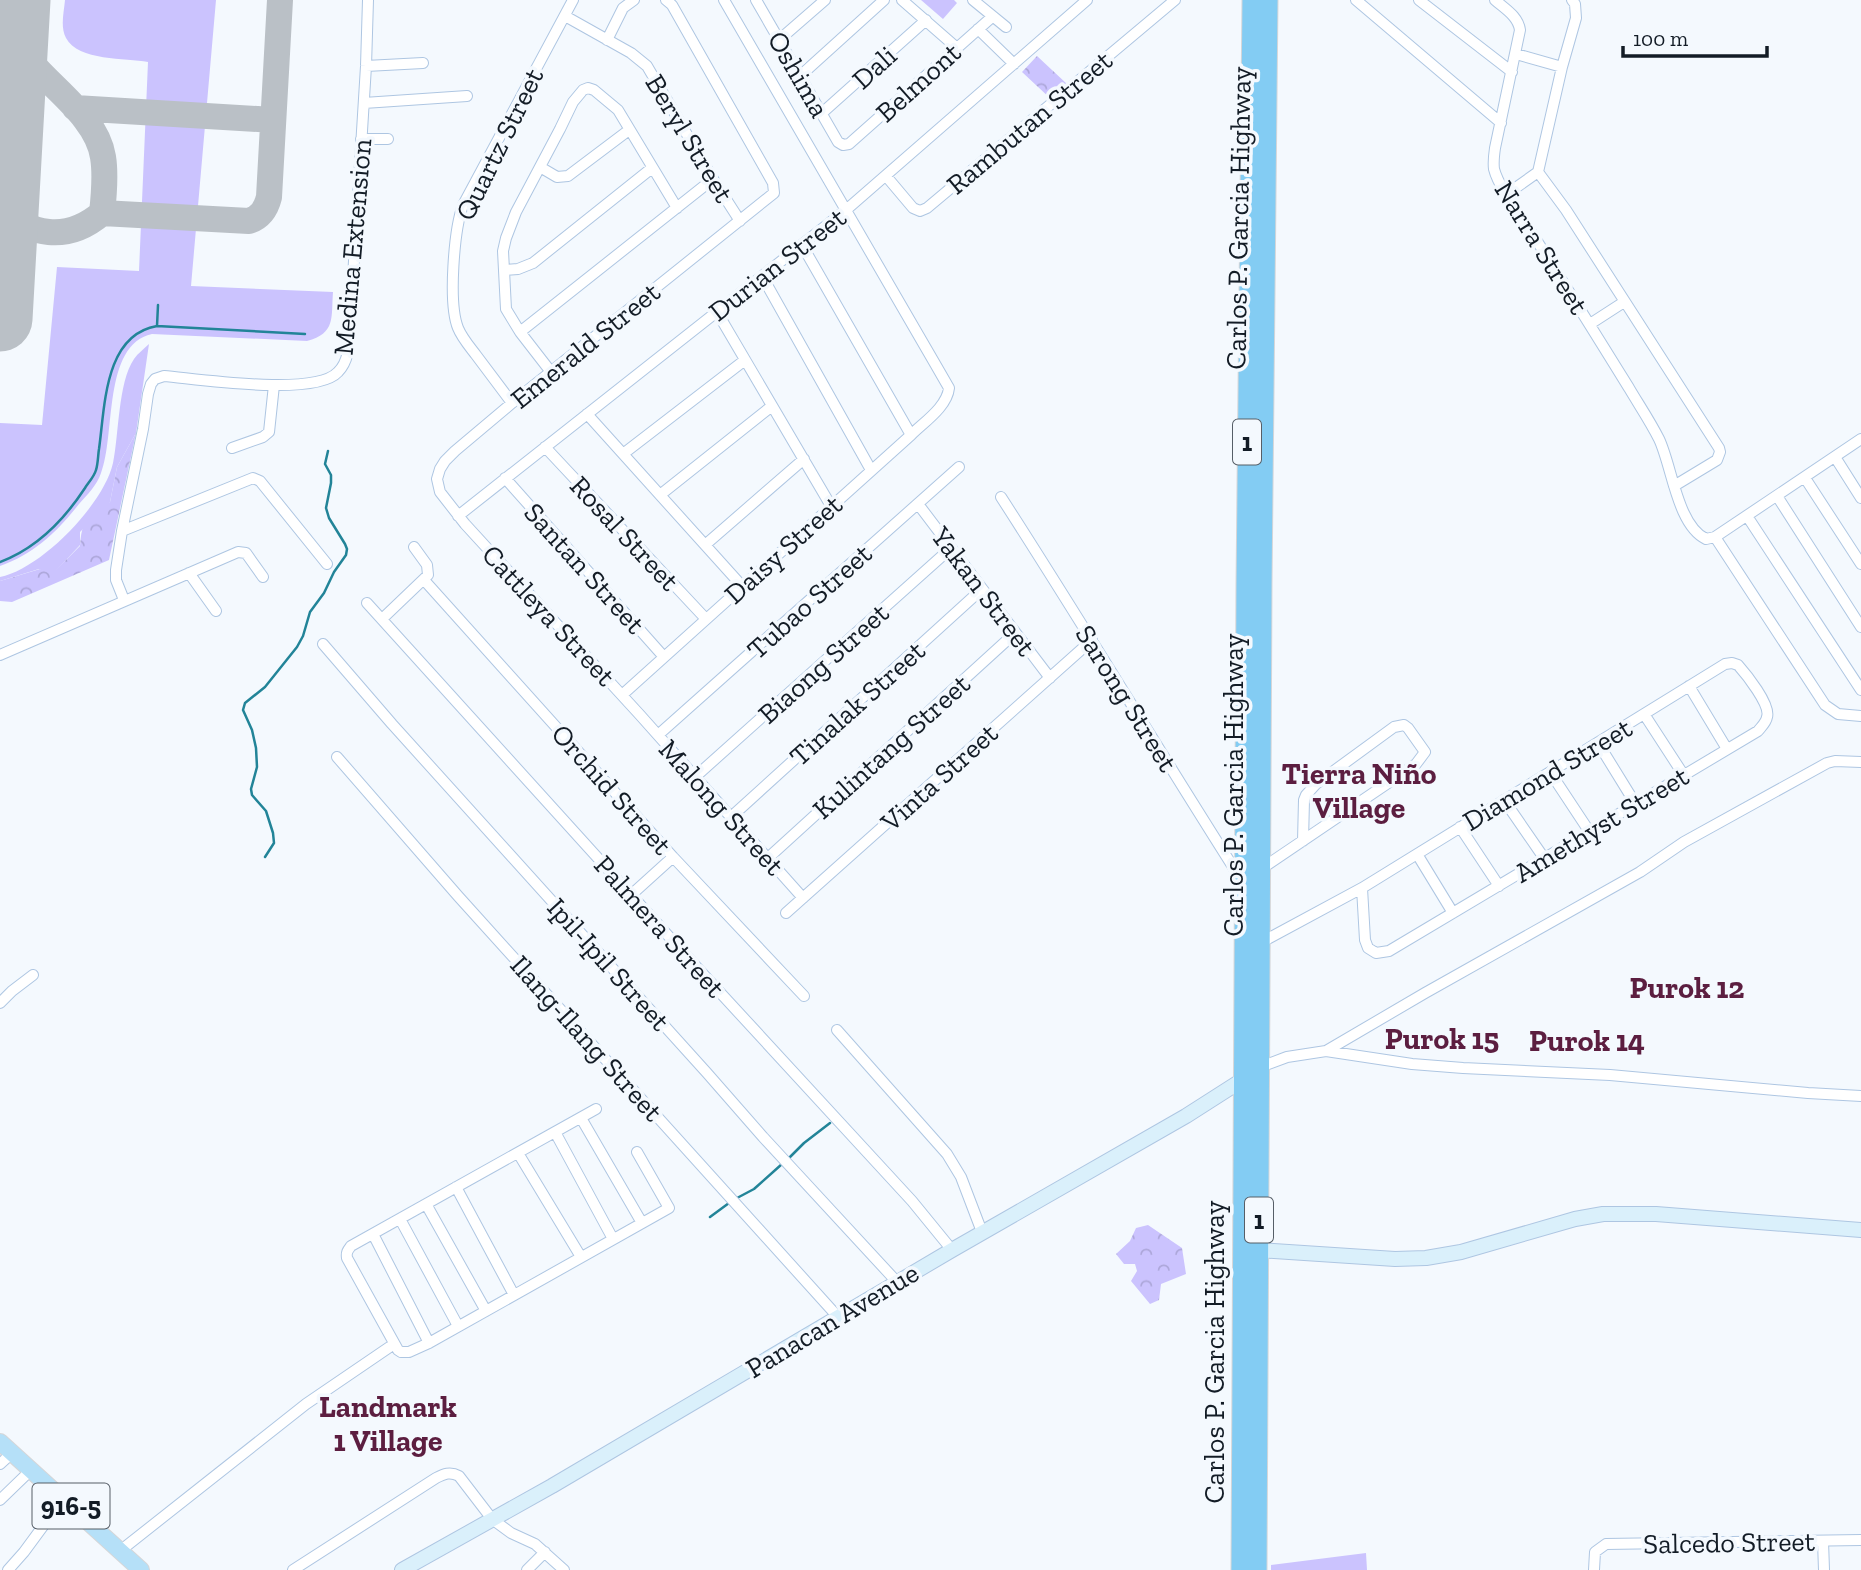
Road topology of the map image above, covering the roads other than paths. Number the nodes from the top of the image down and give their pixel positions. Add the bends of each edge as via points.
1 (368, 0) edge
2 (573, 0) edge
3 (634, 0) edge
4 (666, 0) edge
5 (724, 0) edge
6 (825, 0) edge
7 (884, 0) edge
8 (902, 0) edge
9 (973, 0) edge
10 (1087, 0) edge
11 (1175, 0) edge
12 (1252, 0) edge
13 (1268, 0) edge
14 (1356, 0) edge
15 (1419, 0) edge
16 (1495, 0) edge
17 (1572, 0) edge
18 (759, 1) edge
19 (565, 16) junction
20 (992, 17) junction
21 (926, 20) junction
22 (1006, 27) dead end
23 (978, 29) junction
24 (607, 40) junction
25 (779, 40) junction
26 (957, 48) junction
27 (1516, 54) junction
28 (423, 63) dead end
29 (1014, 64) junction
30 (366, 66) junction
31 (1562, 67) junction
32 (1512, 72) junction
33 (800, 76) junction
34 (467, 96) dead end
35 (364, 103) junction
36 (821, 113) junction
37 (1501, 123) junction
38 (629, 130) junction
39 (361, 139) junction
40 (388, 139) dead end
41 (843, 145) joint
42 (540, 167) junction
43 (652, 168) junction
44 (1538, 172) junction
45 (886, 176) junction
46 (713, 179) junction
47 (1507, 194) junction
48 (677, 208) junction
49 (846, 210) junction
50 (740, 221) junction
51 (802, 245) junction
52 (504, 270) junction
53 (762, 276) junction
54 (1624, 302) junction
55 (717, 312) junction
56 (1590, 324) junction
57 (520, 332) junction
58 (745, 360) junction
59 (551, 372) junction
60 (274, 385) junction
61 (512, 403) junction
62 (772, 406) junction
63 (587, 414) junction
64 (911, 435) junction
65 (1861, 439) edge
66 (545, 447) junction
67 (232, 448) dead end
68 (623, 454) junction
69 (1835, 457) junction
70 (804, 459) junction
71 (959, 467) dead end
72 (871, 470) junction
73 (505, 478) junction
74 (1805, 478) junction
75 (1674, 486) junction
76 (1859, 491) edge
77 (660, 495) junction
78 (1777, 496) junction
79 (1001, 497) dead end
80 (918, 504) junction
81 (831, 506) junction
82 (458, 516) junction
83 (1747, 516) junction
84 (122, 531) junction
85 (1715, 537) junction
86 (705, 545) junction
87 (414, 547) dead end
88 (951, 548) junction
89 (327, 564) dead end
90 (1861, 564) edge
91 (189, 573) junction
92 (263, 577) dead end
93 (424, 580) junction
94 (742, 586) junction
95 (982, 589) junction
96 (124, 600) junction
97 (368, 603) dead end
98 (216, 611) dead end
99 (382, 619) junction
100 (706, 619) junction
101 (1861, 627) edge
102 (1015, 633) junction
103 (1092, 640) junction
104 (323, 644) dead end
105 (0, 654) edge
106 (664, 657) junction
107 (1738, 665) joint
108 (1050, 678) junction
109 (1689, 686) junction
110 (1861, 690) edge
111 (622, 695) junction
112 (1644, 714) junction
113 (640, 715) joint
114 (1861, 716) edge
115 (658, 735) junction
116 (1598, 743) junction
117 (1727, 748) junction
118 (337, 757) dead end
119 (1861, 762) edge
120 (1550, 772) junction
121 (1683, 774) junction
122 (695, 777) junction
123 (1504, 800) junction
124 (1635, 803) junction
125 (732, 817) junction
126 (1460, 827) junction
127 (1589, 831) junction
128 (1303, 841) junction
129 (1417, 854) junction
130 (673, 857) junction
131 (768, 858) junction
132 (1544, 858) junction
133 (1255, 880) junction
134 (1499, 886) junction
135 (1362, 888) junction
136 (631, 895) junction
137 (803, 898) junction
138 (786, 913) dead end
139 (1453, 913) junction
140 (1252, 943) junction
141 (33, 975) dead end
142 (804, 996) dead end
143 (0, 1003) edge
144 (837, 1030) dead end
145 (1326, 1051) junction
146 (1260, 1067) junction
147 (1244, 1080) junction
148 (1861, 1096) edge
149 (596, 1110) dead end
150 (581, 1118) junction
151 (555, 1132) junction
152 (637, 1152) dead end
153 (518, 1153) junction
154 (1251, 1163) junction
155 (456, 1187) junction
156 (426, 1204) junction
157 (400, 1219) junction
158 (642, 1223) junction
159 (1861, 1230) edge
160 (982, 1232) junction
161 (373, 1234) junction
162 (613, 1239) junction
163 (952, 1250) junction
164 (1259, 1250) junction
165 (580, 1257) junction
166 (897, 1282) junction
167 (514, 1295) junction
168 (486, 1311) junction
169 (838, 1317) junction
170 (458, 1326) junction
171 (1250, 1334) junction
172 (429, 1343) junction
173 (394, 1345) junction
174 (4, 1453) edge
175 (31, 1470) junction
176 (63, 1499) junction
177 (0, 1500) edge
178 (492, 1520) junction
179 (1861, 1540) edge
180 (1824, 1541) junction
181 (120, 1551) junction
182 (545, 1552) junction
183 (138, 1569) edge
184 (8, 1570) edge
185 (293, 1570) edge
186 (402, 1570) edge
187 (527, 1570) edge
188 (564, 1570) edge
189 (1241, 1570) edge
190 (1257, 1570) edge
191 (1594, 1570) edge
192 (1824, 1570) edge

1 - 30 street, Medina Extension
2 - 19 street, Quartz Street
3 - 24 street via 622,8
4 - 50 street, Emerald Street via 774,183 772,196
5 - 49 street
6 - 25 street
7 - 33 street
8 - 21 street
9 - 20 street
10 - 29 street, Durian Street
11 - 45 street, Rambutan Street via 927,208 913,208
12 - 133 highway, Carlos P. Garcia Highway / 1
13 - 133 highway, Carlos P. Garcia Highway / 1
14 - 37 street
15 - 32 street
16 - 27 street, Narra Street via 1519,24
17 - 31 street via 1576,18
18 - 25 street, Oshima
19 - 24 street, Beryl Street
19 - 61 street, Quartz Street via 457,223 456,322
20 - 22 street
20 - 23 street, Belmont
21 - 26 street
21 - 36 street, Dali
23 - 26 street, Belmont
23 - 29 street
24 - 46 street, Beryl Street via 647,66
25 - 33 street, Oshima
26 - 41 street, Belmont
27 - 31 street
27 - 32 street, Narra Street
28 - 30 street
29 - 45 street, Durian Street
30 - 35 street, Medina Extension
31 - 44 street
32 - 37 street, Narra Street
33 - 36 street, Oshima
34 - 35 street
35 - 39 street, Medina Extension
36 - 41 street, Oshima
37 - 47 street, Narra Street via 1493,161
38 - 42 street via 568,176 557,177
38 - 42 street via 605,97 583,90
38 - 43 street
39 - 40 street
39 - 60 street, Medina Extension via 345,364 326,381
42 - 52 street via 511,224 503,251
43 - 48 street
43 - 52 street via 533,263
44 - 47 street
44 - 54 street
45 - 49 street, Durian Street
46 - 48 street
46 - 50 street, Beryl Street
47 - 56 street, Narra Street
48 - 57 street
49 - 51 street, Durian Street
49 - 64 street, Daisy Street via 948,388 944,403
50 - 59 street, Emerald Street
51 - 53 street, Durian Street
51 - 64 street
52 - 57 street via 506,309
53 - 55 street, Durian Street
53 - 72 street
54 - 56 street
54 - 75 street via 1719,448 1714,463
55 - 58 street
55 - 63 street, Durian Street
56 - 75 street, Narra Street via 1658,437
57 - 59 street
58 - 62 street
58 - 68 street
59 - 61 street, Emerald Street
60 - 67 street via 269,432
60 - 84 street, Medina Extension via 155,379 148,394
61 - 82 street, Emerald Street via 440,469 438,486
62 - 70 street
62 - 77 street
63 - 66 street, Durian Street
63 - 68 street
64 - 72 street, Daisy Street
65 - 69 street
66 - 73 street, Durian Street
66 - 100 street, Rosal Street
68 - 77 street
69 - 74 street
69 - 76 street
70 - 81 street
70 - 86 street
71 - 80 street, Tubao Street
72 - 81 street, Daisy Street
73 - 82 street, Durian Street
73 - 106 street, Santan Street
74 - 78 street
74 - 90 street
75 - 85 street, Narra Street via 1685,516 1699,534 1706,539
77 - 86 street
78 - 83 street
78 - 101 street
79 - 103 street, Sarong Street
80 - 88 street, Yakan Street
80 - 115 street, Tubao Street
81 - 94 street, Daisy Street
82 - 111 street, Cattleya Street
83 - 85 street
83 - 110 street
84 - 89 street via 253,478
84 - 96 street, Medina Extension via 116,580
85 - 114 street via 1825,705 1838,714
86 - 94 street
87 - 93 street via 428,565
88 - 95 street, Yakan Street
88 - 122 street, Biaong Street
91 - 92 street via 242,552
91 - 96 street
91 - 98 street
93 - 99 street
93 - 130 street, Orchid Street
94 - 100 street, Daisy Street
95 - 102 street, Yakan Street
95 - 125 street, Tinalak Street
96 - 105 street
97 - 99 street, Palmera Street
99 - 136 street, Palmera Street
100 - 106 street, Daisy Street
102 - 108 street, Yakan Street
102 - 131 street, Kulintang Street
103 - 108 street, Vinta Street
103 - 133 street, Sarong Street via 1142,723
104 - 166 street, Ipil-Ipil Street
106 - 111 street, Daisy Street
107 - 109 street, Diamond Street via 1726,664
107 - 117 street, Amethyst Street via 1769,715 1758,731
108 - 137 street, Vinta Street
109 - 112 street, Diamond Street
109 - 117 street
111 - 113 street, Cattleya Street
112 - 116 street, Diamond Street
112 - 121 street
113 - 115 street, Malong Street
115 - 122 street, Malong Street
116 - 120 street, Diamond Street
116 - 124 street
117 - 121 street, Amethyst Street
118 - 169 street, Ilang-Ilang Street
119 - 145 street via 1827,763
120 - 123 street, Diamond Street
120 - 127 street
121 - 124 street, Amethyst Street
122 - 125 street, Malong Street
123 - 126 street, Diamond Street
123 - 132 street
124 - 127 street, Amethyst Street
125 - 131 street, Malong Street
126 - 129 street, Diamond Street
126 - 134 street
127 - 132 street, Amethyst Street
128 - 128 street via 1420,760 1425,752 1408,728 1394,727 1316,783 1304,800
128 - 133 street
129 - 135 street, Diamond Street
129 - 139 street
130 - 136 street
130 - 142 street, Orchid Street
131 - 137 street, Malong Street
132 - 134 street, Amethyst Street
133 - 140 highway, Carlos P. Garcia Highway / 1
134 - 139 street, Amethyst Street
135 - 139 street, Amethyst Street via 1365,940 1376,953 1389,951
135 - 140 street, Diamond Street
136 - 163 street, Palmera Street via 912,1200
137 - 138 street, Vinta Street
140 - 146 highway, Carlos P. Garcia Highway / 1
140 - 147 highway, Carlos P. Garcia Highway / 1
141 - 143 street
144 - 160 street via 947,1154
145 - 146 street
145 - 148 street via 1463,1068
146 - 147 street, Panacan Avenue
146 - 154 highway, Carlos P. Garcia Highway / 1
147 - 154 highway, Carlos P. Garcia Highway / 1
147 - 160 street, Panacan Avenue
149 - 150 street
150 - 151 street
150 - 158 street
151 - 153 street
151 - 162 street
152 - 158 street via 669,1208
153 - 155 street
153 - 165 street
154 - 164 highway, Carlos P. Garcia Highway / 1
154 - 171 highway, Carlos P. Garcia Highway / 1
155 - 156 street
155 - 167 street
156 - 157 street
156 - 168 street
157 - 161 street
157 - 170 street
158 - 162 street
159 - 164 street via 1629,1213 1603,1214 1426,1258
160 - 163 street, Panacan Avenue
161 - 172 street
161 - 173 street via 346,1254
162 - 165 street
163 - 166 street, Panacan Avenue
164 - 171 highway, Carlos P. Garcia Highway / 1
165 - 167 street
166 - 169 street, Panacan Avenue
167 - 168 street
168 - 170 street
169 - 178 street, Panacan Avenue
170 - 172 street
171 - 189 highway, Carlos P. Garcia Highway / 1
171 - 190 highway, Carlos P. Garcia Highway / 1
172 - 173 street via 404,1353
173 - 181 street via 306,1405
174 - 175 main road, 916-5
175 - 176 main road, 916-5
175 - 177 street
176 - 181 main road, 916-5
176 - 184 street
178 - 182 street
178 - 185 street via 459,1476 445,1474
178 - 186 street, Panacan Avenue
179 - 180 street, Salcedo Street
180 - 191 street, Salcedo Street via 1606,1544 1594,1555
180 - 192 street
181 - 183 main road, 916-5
182 - 187 street
182 - 188 street

